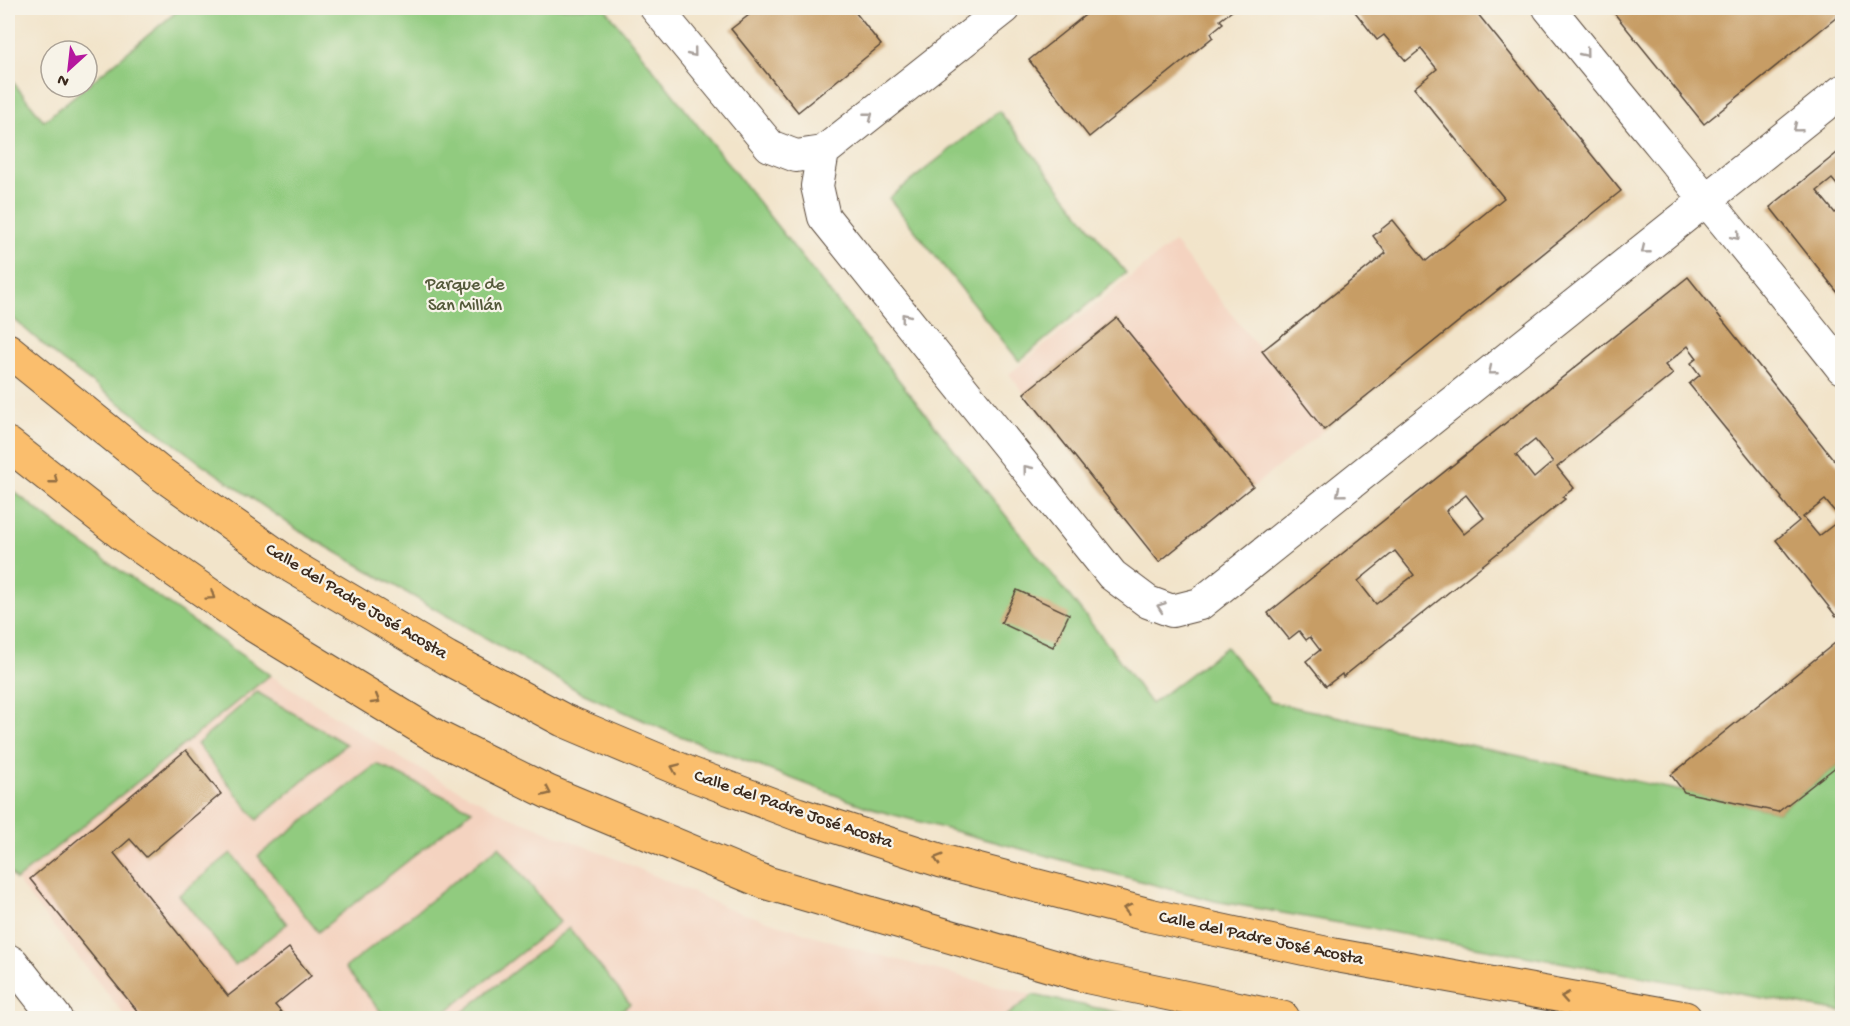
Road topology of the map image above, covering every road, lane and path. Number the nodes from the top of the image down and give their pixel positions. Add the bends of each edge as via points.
1 (656, 8) edge
2 (1005, 8) edge
3 (1549, 8) edge
4 (1842, 91) edge
5 (823, 152) junction
6 (1706, 201) junction
7 (8, 350) edge
8 (1842, 368) edge
9 (8, 444) edge
10 (8, 960) edge
11 (56, 1018) edge
12 (1283, 1018) edge
13 (1685, 1018) edge

1 -> 5 street via 770,146 796,156
5 -> 2 street
3 -> 6 street
4 -> 6 street
6 -> 5 street via 1200,604 1172,611 1148,602 1112,575 824,217 817,186
6 -> 8 street
13 -> 7 highway, Calle del Padre José Acosta via 1334,955 1149,915 942,861 796,814 691,774 562,720 293,567 160,473
9 -> 12 highway via 125,536 250,623 437,737 548,792 767,883 1089,977
10 - 11 street

